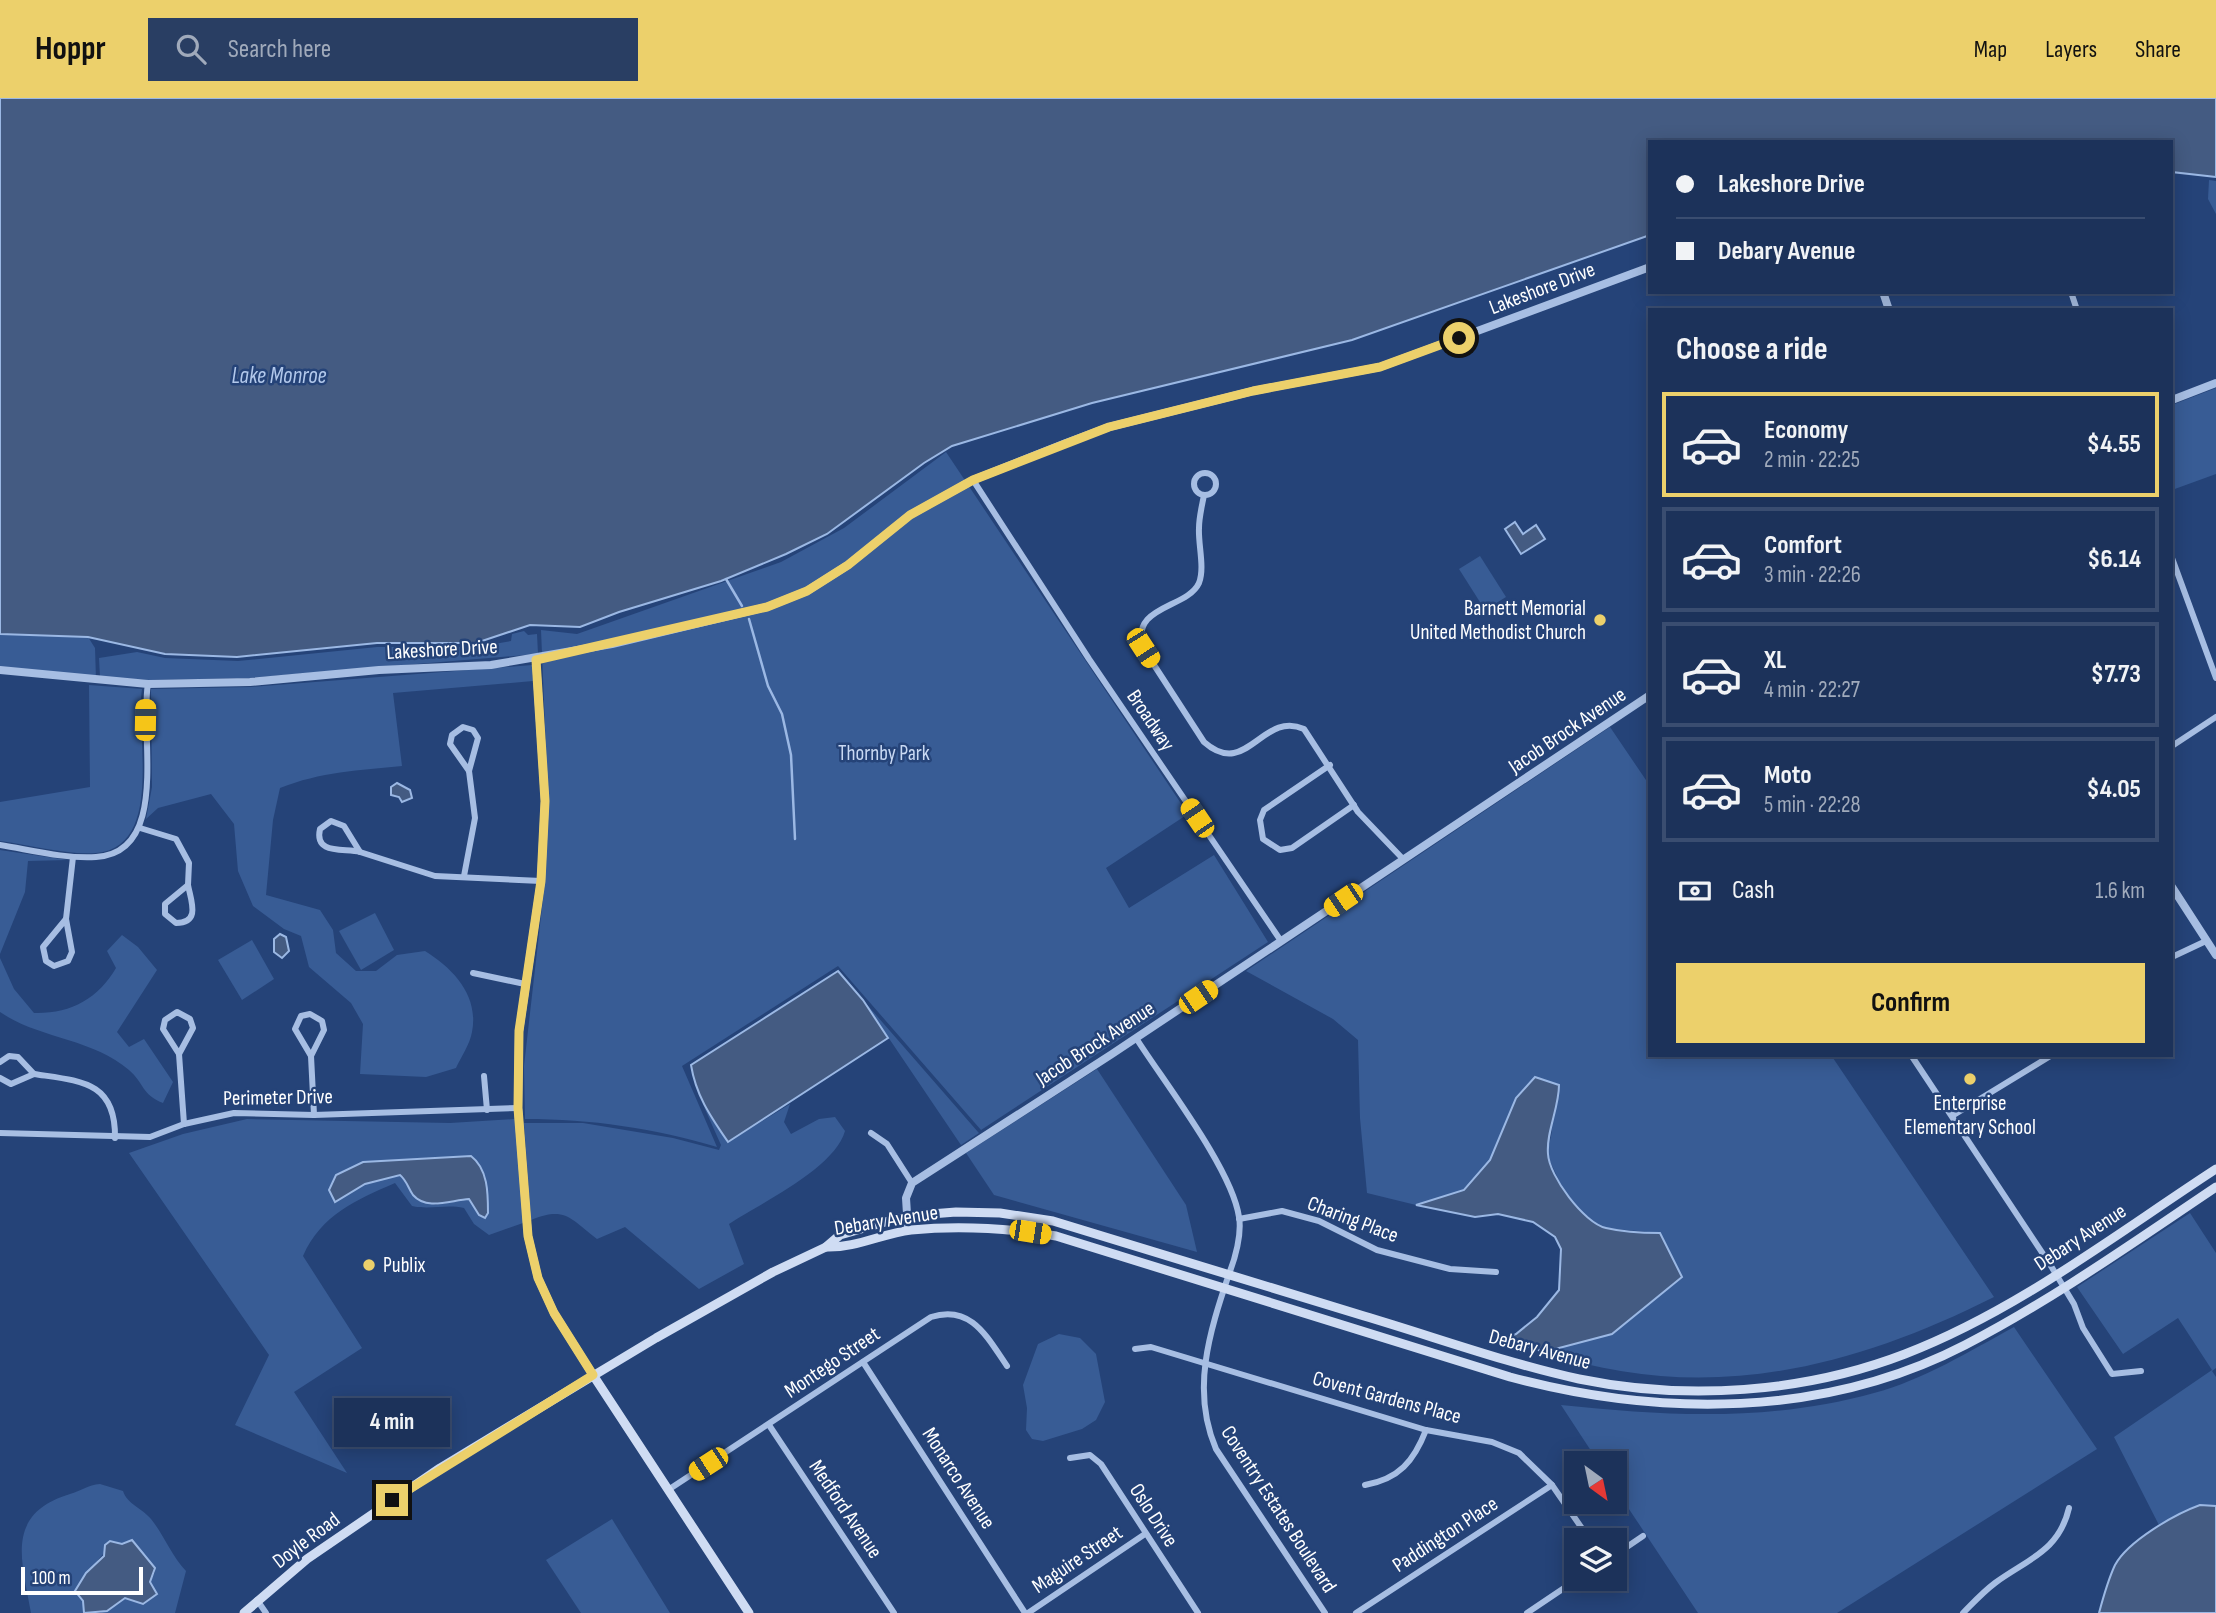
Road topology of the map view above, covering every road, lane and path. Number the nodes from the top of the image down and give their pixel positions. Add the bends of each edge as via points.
1 (1648, 268) edge
2 (2216, 383) edge
3 (2173, 400) edge
4 (973, 480) junction
5 (1204, 495) dead end
6 (2173, 568) edge
7 (536, 660) junction
8 (0, 670) edge
9 (2216, 678) edge
10 (148, 684) junction
11 (1648, 696) edge
12 (2216, 717) edge
13 (2173, 745) edge
14 (1330, 765) junction
15 (469, 771) junction
16 (1354, 805) junction
17 (140, 828) junction
18 (0, 845) edge
19 (360, 852) junction
20 (73, 857) junction
21 (1403, 859) junction
22 (464, 876) junction
23 (541, 881) junction
24 (188, 885) junction
25 (2173, 889) edge
26 (66, 919) junction
27 (2206, 941) junction
28 (1281, 942) junction
29 (2216, 956) edge
30 (2173, 957) edge
31 (473, 973) dead end
32 (525, 984) junction
33 (1136, 1038) junction
34 (179, 1054) junction
35 (311, 1056) junction
36 (1912, 1057) edge
37 (2049, 1057) edge
38 (0, 1062) edge
39 (34, 1074) junction
40 (484, 1076) dead end
41 (0, 1078) edge
42 (518, 1108) junction
43 (486, 1110) junction
44 (314, 1115) junction
45 (1952, 1116) junction
46 (184, 1124) junction
47 (0, 1133) edge
48 (871, 1133) dead end
49 (115, 1138) junction
50 (2216, 1169) edge
51 (912, 1183) junction
52 (2216, 1187) edge
53 (906, 1216) junction
54 (1240, 1219) junction
55 (908, 1230) junction
56 (826, 1247) junction
57 (1496, 1272) dead end
58 (2055, 1273) junction
59 (1229, 1275) junction
60 (2063, 1286) junction
61 (1226, 1290) junction
62 (1135, 1349) dead end
63 (863, 1362) junction
64 (1205, 1362) junction
65 (1007, 1366) dead end
66 (2141, 1371) dead end
67 (593, 1375) junction
68 (769, 1425) junction
69 (1426, 1430) junction
70 (1070, 1458) dead end
71 (1365, 1485) dead end
72 (1552, 1485) junction
73 (668, 1490) junction
74 (392, 1500) joint
75 (2069, 1508) dead end
76 (1582, 1528) edge
77 (1145, 1534) junction
78 (1643, 1536) dead end
79 (1627, 1547) edge
80 (1564, 1588) edge
81 (257, 1600) junction
82 (244, 1613) edge
83 (266, 1613) edge
84 (749, 1613) edge
85 (894, 1613) edge
86 (1027, 1613) edge
87 (1198, 1613) edge
88 (1325, 1613) edge
89 (1356, 1613) edge
90 (1527, 1613) edge
91 (1963, 1613) edge

1 - 4 street, Lakeshore Drive via 1380,367 1253,391 1109,427
2 - 3 street
4 - 7 street, Lakeshore Drive via 910,515 807,591 767,607
4 - 28 street, Broadway
5 - 14 street via 1199,527 1200,581 1148,619 1140,639 1143,648 1212,749 1238,753 1277,727 1291,725 1309,733
6 - 9 street
7 - 10 street, Lakeshore Drive via 250,682
7 - 23 street via 544,777
8 - 10 street, Lakeshore Drive
10 - 17 street via 147,786
11 - 21 street, Jacob Brock Avenue
12 - 13 street
14 - 16 street
14 - 16 street via 1265,810 1260,820 1263,839 1280,850 1292,848
15 - 15 street via 450,744 452,735 463,727 478,738
15 - 22 street via 475,818
16 - 21 street
17 - 20 street via 117,853
17 - 24 street via 176,838 189,863
18 - 20 street
19 - 19 street via 340,823 331,821 320,829 326,848
19 - 22 street via 435,876
20 - 26 street
21 - 28 street, Jacob Brock Avenue
22 - 23 street
23 - 32 street
24 - 24 street via 165,904 165,914 176,923 185,922 194,911
25 - 27 street
26 - 26 street via 43,947 46,961 54,966 71,957
27 - 29 street
27 - 30 street
28 - 33 street, Jacob Brock Avenue
31 - 32 street
32 - 42 street
33 - 51 street, Jacob Brock Avenue
33 - 54 street, Coventry Estates Boulevard via 1226,1177
34 - 34 street via 193,1028 187,1015 177,1012 165,1020 163,1029
34 - 46 street
35 - 35 street via 324,1030 319,1017 310,1014 298,1020 295,1028
35 - 44 street
36 - 45 street
37 - 45 street
38 - 39 street via 14,1056
39 - 41 street via 11,1084
39 - 49 street via 87,1083 103,1094 112,1108
40 - 43 street
42 - 43 street, Perimeter Drive
42 - 67 street via 528,1236 538,1278
43 - 44 street, Perimeter Drive
44 - 46 street, Perimeter Drive via 234,1113
45 - 58 street
46 - 49 street, Perimeter Drive via 150,1137
47 - 49 street, Perimeter Drive
48 - 51 street via 887,1144
50 - 58 main road, Debary Avenue
51 - 53 street
52 - 60 main road, Debary Avenue
53 - 55 street
53 - 56 main road, Debary Avenue via 840,1235
53 - 59 main road, Debary Avenue via 1000,1213 1053,1221
54 - 57 street, Charing Place via 1282,1211 1318,1221 1377,1250 1450,1269
54 - 59 street, Coventry Estates Boulevard
55 - 56 main road, Debary Avenue via 846,1248
55 - 61 main road, Debary Avenue via 1004,1227 1056,1236
56 - 67 main road, Debary Avenue via 773,1272
58 - 59 main road, Debary Avenue via 1959,1332 1903,1355 1805,1382 1697,1391 1580,1379
58 - 60 street
59 - 61 street, Coventry Estates Boulevard
60 - 61 main road, Debary Avenue via 1963,1346 1906,1371 1809,1396 1701,1406 1632,1402 1556,1389
60 - 66 street via 2112,1374
61 - 64 street, Coventry Estates Boulevard
62 - 64 street, Covent Gardens Place via 1152,1348
63 - 65 street, Montego Street via 932,1317 958,1313 984,1333
63 - 68 street, Montego Street
63 - 86 street, Monarco Avenue
64 - 69 street, Covent Gardens Place
64 - 88 street, Coventry Estates Boulevard via 1201,1387 1205,1424 1216,1450
67 - 73 main road
67 - 74 main road, Debary Avenue
68 - 73 street, Montego Street
68 - 85 street, Medford Avenue
69 - 71 street via 1416,1455 1402,1471 1384,1482
69 - 72 street, Covent Gardens Place via 1492,1442 1519,1453
70 - 77 street, Oslo Drive via 1090,1454 1101,1464
72 - 76 street, Covent Gardens Place
72 - 89 street, Paddington Place
73 - 84 main road
74 - 81 main road, Doyle Road
75 - 91 street via 2065,1527 2051,1545 1979,1595
77 - 86 street, Maguire Street
77 - 87 street, Oslo Drive
78 - 79 street
80 - 90 street
81 - 82 main road, Doyle Road
81 - 83 street

